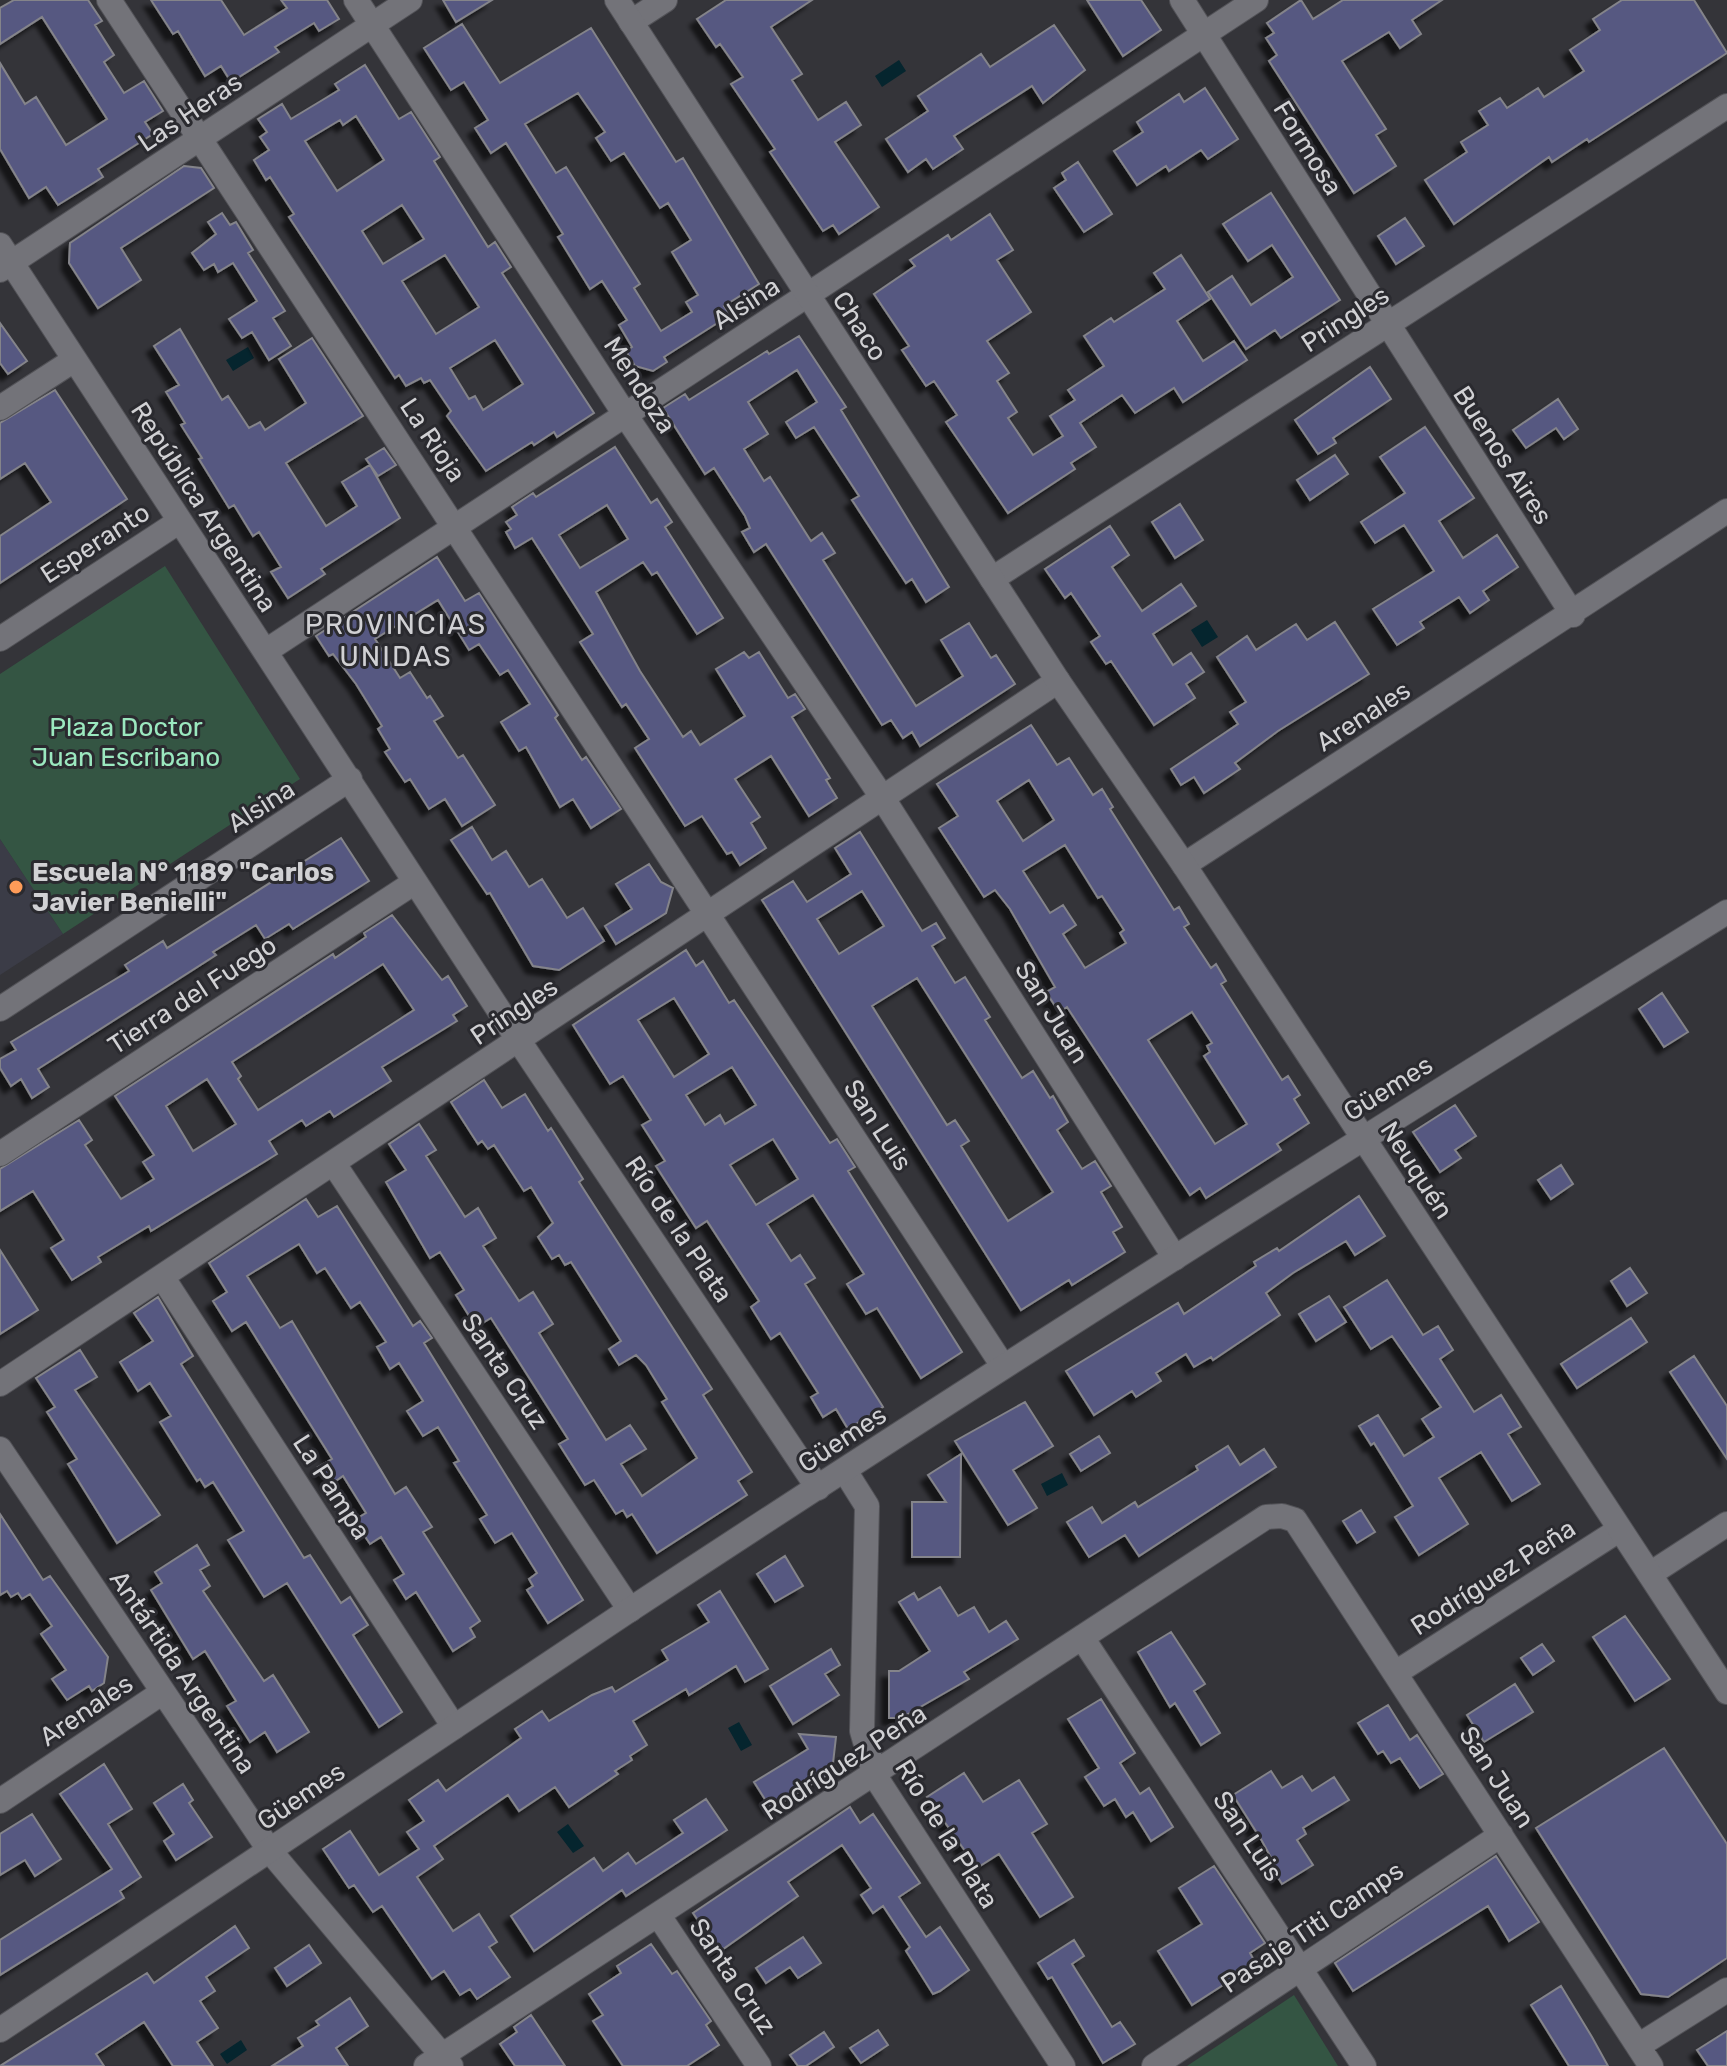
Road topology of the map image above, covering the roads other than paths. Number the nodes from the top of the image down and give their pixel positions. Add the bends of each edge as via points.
1 (109, 0) edge
2 (356, 0) edge
3 (410, 0) edge
4 (617, 0) edge
5 (665, 0) edge
6 (1182, 0) edge
7 (1256, 0) edge
8 (631, 22) junction
9 (371, 25) junction
10 (1205, 35) junction
11 (1727, 106) edge
12 (200, 139) junction
13 (4, 259) edge
14 (808, 297) junction
15 (1387, 326) junction
16 (74, 360) junction
17 (0, 408) edge
18 (626, 416) junction
19 (1727, 511) edge
20 (180, 521) junction
21 (456, 526) junction
22 (992, 579) junction
23 (1573, 615) junction
24 (0, 639) edge
25 (266, 651) junction
26 (1058, 681) junction
27 (350, 779) junction
28 (882, 797) junction
29 (1184, 865) junction
30 (415, 882) junction
31 (1727, 912) edge
32 (705, 915) junction
33 (0, 1009) edge
34 (519, 1041) junction
35 (1362, 1137) junction
36 (0, 1154) edge
37 (334, 1164) junction
38 (1175, 1258) junction
39 (163, 1278) junction
40 (1003, 1366) junction
41 (0, 1384) edge
42 (0, 1449) edge
43 (845, 1471) junction
44 (818, 1488) junction
45 (1295, 1520) joint
46 (1727, 1524) edge
47 (1619, 1530) junction
48 (1650, 1574) junction
49 (630, 1610) junction
50 (1083, 1639) junction
51 (1397, 1672) junction
52 (163, 1692) junction
53 (1727, 1692) edge
54 (454, 1727) junction
55 (875, 1776) junction
56 (0, 1801) edge
57 (1501, 1835) junction
58 (270, 1851) junction
59 (659, 1916) junction
60 (1302, 1968) junction
61 (1727, 1990) edge
62 (0, 2030) edge
63 (1644, 2056) edge
64 (440, 2062) edge
65 (759, 2066) edge
66 (1063, 2066) edge
67 (1154, 2066) edge
68 (1364, 2066) edge

1 - 12 street, La Rioja
2 - 9 street, Mendoza
3 - 9 street, Las Heras
4 - 8 street, Chaco
5 - 8 street
6 - 10 street, Formosa
7 - 10 street, Alsina
8 - 14 street, Chaco
9 - 12 street, Las Heras
9 - 18 street, Mendoza
10 - 14 street, Alsina
10 - 15 street, Formosa
11 - 15 street, Pringles
12 - 13 street, Las Heras
12 - 21 street, La Rioja
13 - 16 street, República Argentina
14 - 18 street, Alsina
14 - 22 street, Chaco
15 - 22 street, Pringles
15 - 23 street, Buenos Aires
16 - 17 street
16 - 20 street, República Argentina
18 - 21 street, Alsina
18 - 28 street, Mendoza
19 - 23 street, Arenales
20 - 24 street, Esperanto
20 - 25 street, República Argentina
21 - 25 street, Alsina
21 - 32 street, La Rioja
22 - 26 street, Chaco
23 - 29 street, Arenales
25 - 27 street, República Argentina
26 - 28 street, Pringles
26 - 29 street, Neuquén
27 - 30 street, República Argentina
27 - 33 street, Alsina
28 - 32 street, Pringles
28 - 38 street, San Juan
29 - 35 street, Neuquén
30 - 34 street, República Argentina
30 - 36 street, Tierra del Fuego
31 - 35 street, Güemes
32 - 34 street, Pringles
32 - 40 street, San Luis
34 - 37 street, Pringles
34 - 44 street, Río de la Plata
35 - 38 street, Güemes
35 - 47 street, Neuquén
37 - 39 street, Pringles
37 - 49 street, Santa Cruz
38 - 40 street, Güemes
39 - 41 street, Pringles
39 - 54 street, La Pampa
40 - 43 street, Güemes
42 - 52 street, Antártida Argentina
43 - 44 street, Güemes
43 - 55 street, Río de la Plata via 867,1506 862,1731
44 - 49 street, Güemes
45 - 50 street, Rodríguez Peña via 1266,1517
45 - 51 street, San Juan
46 - 48 street
47 - 48 street, Neuquén
47 - 51 street, Rodríguez Peña
48 - 53 street, Neuquén
49 - 54 street, Güemes
50 - 55 street, Rodríguez Peña
50 - 60 street, San Luis
51 - 57 street, San Juan
52 - 56 street, Arenales
52 - 58 street, Antártida Argentina
54 - 58 street, Güemes
55 - 59 street, Rodríguez Peña
55 - 66 street, Río de la Plata
57 - 60 street, Pasaje Titi Camps
57 - 63 street, San Juan
58 - 62 street, Güemes
58 - 64 street, Antártida Argentina
59 - 64 street, Rodríguez Peña
59 - 65 street, Santa Cruz
60 - 67 street, Pasaje Titi Camps
60 - 68 street, San Luis
61 - 63 street

